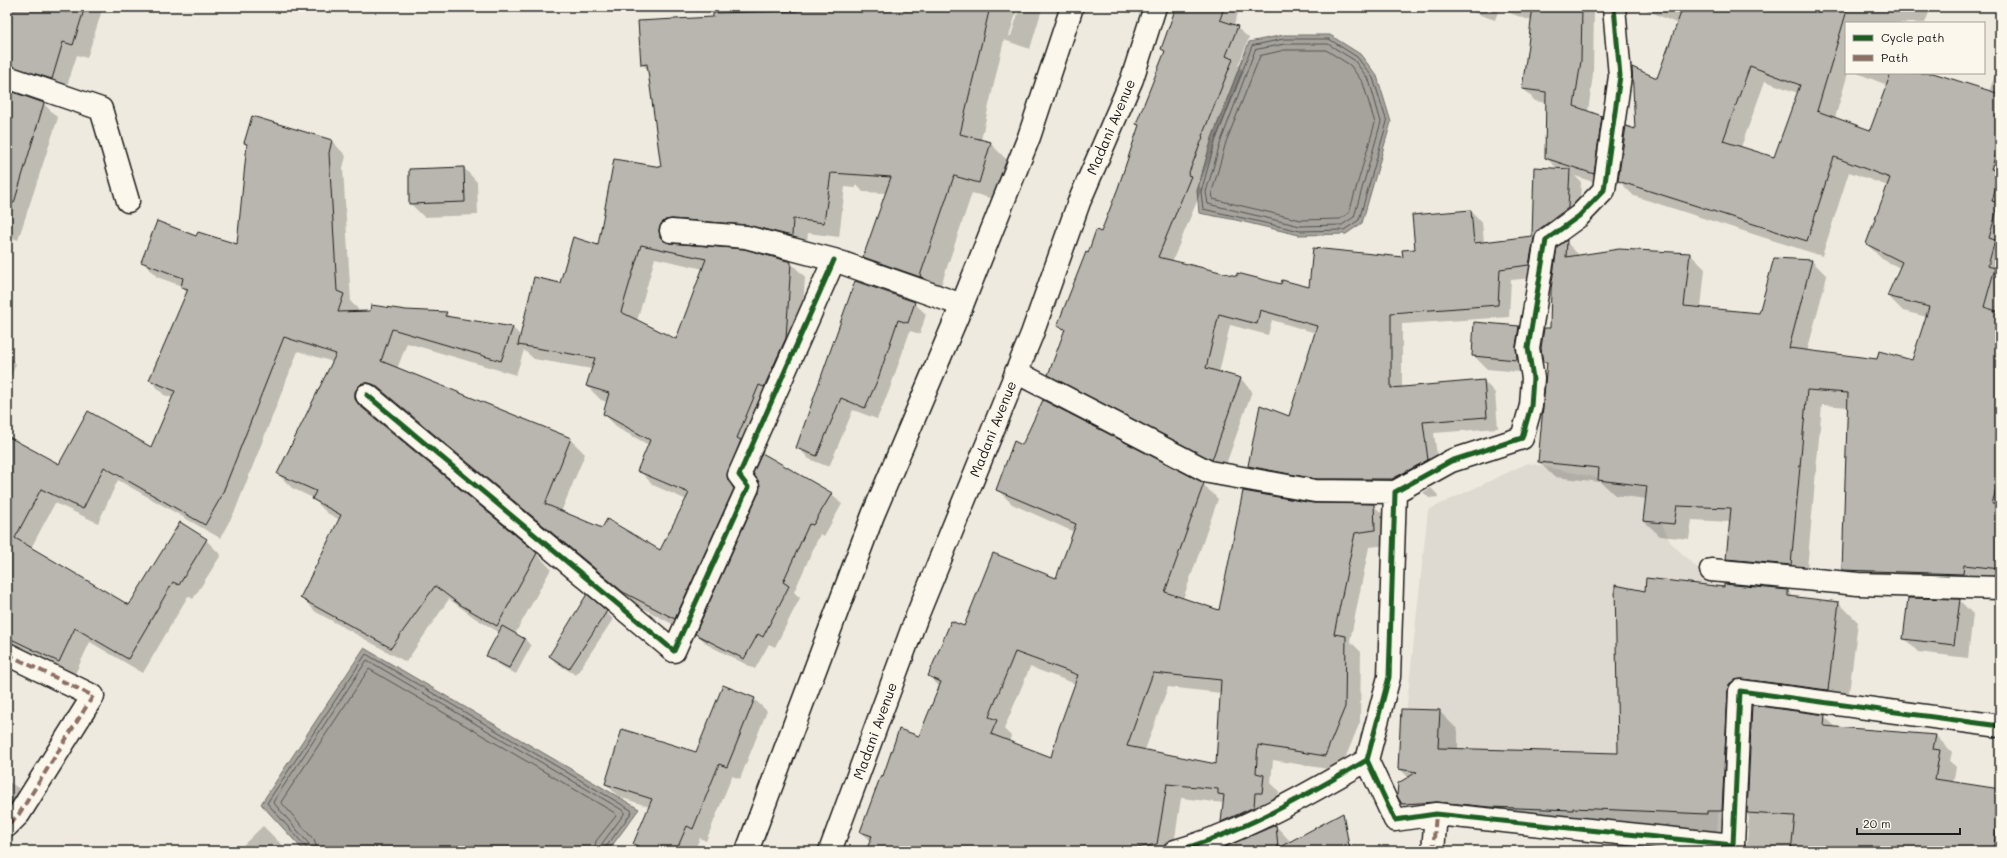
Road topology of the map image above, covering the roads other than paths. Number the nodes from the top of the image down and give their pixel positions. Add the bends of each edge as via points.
1 (1072, 7) edge
2 (1155, 7) edge
3 (1614, 7) edge
4 (7, 77) edge
5 (128, 201) dead end
6 (671, 231) dead end
7 (834, 260) junction
8 (962, 305) junction
9 (1016, 372) junction
10 (367, 395) dead end
11 (1395, 492) junction
12 (1711, 570) dead end
13 (2000, 588) edge
14 (7, 654) edge
15 (2000, 726) edge
16 (1367, 760) junction
17 (1436, 814) junction
18 (7, 826) edge
19 (747, 851) edge
20 (830, 851) edge
21 (1175, 851) edge
22 (1433, 851) edge

1 - 8 street via 1029,137
2 - 9 street, Madani Avenue via 1132,79 1079,202
3 - 11 street via 1620,76 1604,190 1579,216 1546,240 1528,348 1533,378 1531,406 1522,438 1451,461
4 - 5 street via 101,109
6 - 7 street via 746,237
7 - 8 street
7 - 10 street via 739,475 748,487 674,651
8 - 19 street via 873,515
9 - 11 street via 1209,472 1315,492
9 - 20 street, Madani Avenue via 917,616
11 - 16 street via 1389,677
12 - 13 street via 1858,584
14 - 18 street via 93,696 19,814
15 - 17 street via 1740,691 1733,845
16 - 17 street via 1395,820
16 - 21 street via 1274,812
17 - 22 street

